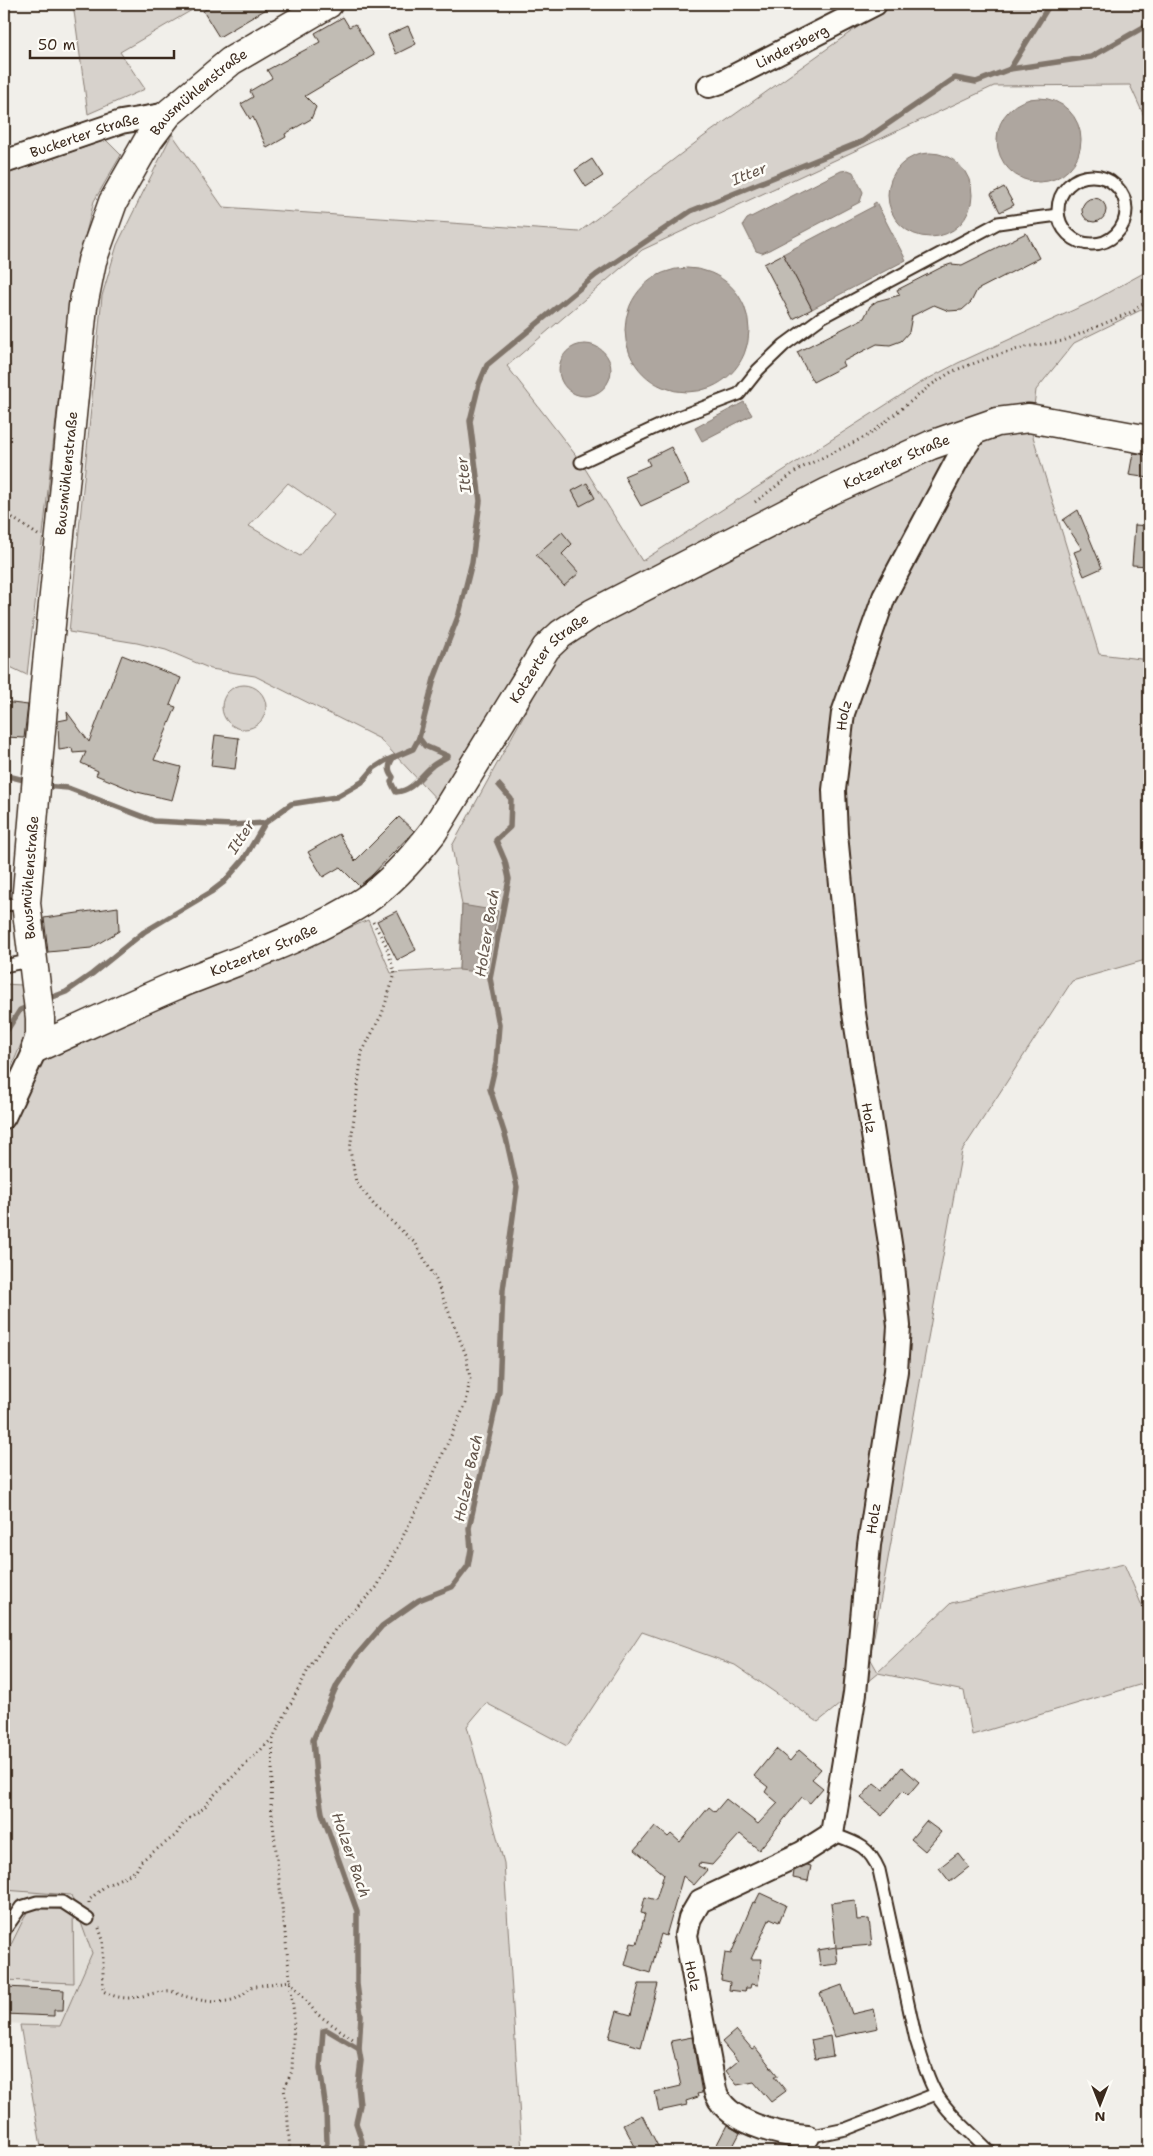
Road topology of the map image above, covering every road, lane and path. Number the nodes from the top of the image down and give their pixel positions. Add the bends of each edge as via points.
1 (328, 4) edge
2 (874, 4) edge
3 (708, 86) dead end
4 (168, 114) junction
5 (4, 162) edge
6 (1058, 215) junction
7 (1149, 299) edge
8 (978, 428) junction
9 (1149, 440) edge
10 (581, 462) dead end
11 (752, 504) dead end
12 (4, 512) edge
13 (58, 549) junction
14 (364, 902) junction
15 (15, 904) edge
16 (33, 960) junction
17 (4, 966) edge
18 (36, 1048) junction
19 (4, 1118) edge
20 (273, 1738) junction
21 (832, 1834) junction
22 (88, 1919) junction
23 (4, 1931) edge
24 (290, 1981) junction
25 (352, 2038) dead end
26 (936, 2094) junction
27 (808, 2137) joint
28 (290, 2152) edge
29 (990, 2152) edge

1 - 4 street, Bausmühlenstraße via 231,61
2 - 3 street, Lindersberg via 724,81
4 - 5 street, Buckerter Straße via 121,122
4 - 13 street, Bausmühlenstraße via 149,139 113,202 92,261 83,306
6 - 6 lane via 1069,235 1079,242 1096,244 1121,229 1126,206 1123,196 1108,180 1087,176 1065,190 1058,204
6 - 10 lane via 998,223 822,317 784,345 739,394 676,418
7 - 11 path via 1134,310 1063,341 1009,351 952,371 869,435 799,469
8 - 9 street, Kotzerter Straße via 1029,418
8 - 14 street, Kotzerter Straße via 920,450 819,496 593,613 561,634 532,668 433,832 415,856
8 - 21 street, Holz via 961,453 884,597 843,713 834,790 853,1007 892,1256 899,1326 894,1381 869,1545 854,1702
12 - 13 path
13 - 15 street, Bausmühlenstraße via 37,783
14 - 18 street, Kotzerter Straße via 287,940 131,1004
14 - 20 path via 386,945 395,974 382,1014 362,1052 350,1150 356,1182 374,1205 416,1244 436,1280 466,1355 470,1378 466,1403 377,1587 336,1628 309,1668
15 - 16 street, Bausmühlenstraße
16 - 17 lane
16 - 18 street, Bausmühlenstraße via 40,1035
18 - 19 street
20 - 22 path via 176,1835 141,1861 136,1871 105,1886 89,1900
20 - 24 path via 271,1806
21 - 26 lane via 861,1844 879,1870 916,2040
21 - 27 street, Holz via 700,1902 690,1918 686,1935 720,2103 765,2129
22 - 23 lane via 62,1902 37,1902 21,1907
22 - 24 path via 96,1921 102,1936 102,1991 114,1997 142,1998 169,1990 214,2002 227,2002 237,2000 250,1987
24 - 25 path via 317,2014
24 - 28 path via 294,2046 292,2072 284,2089
26 - 27 lane via 846,2129
26 - 29 lane

